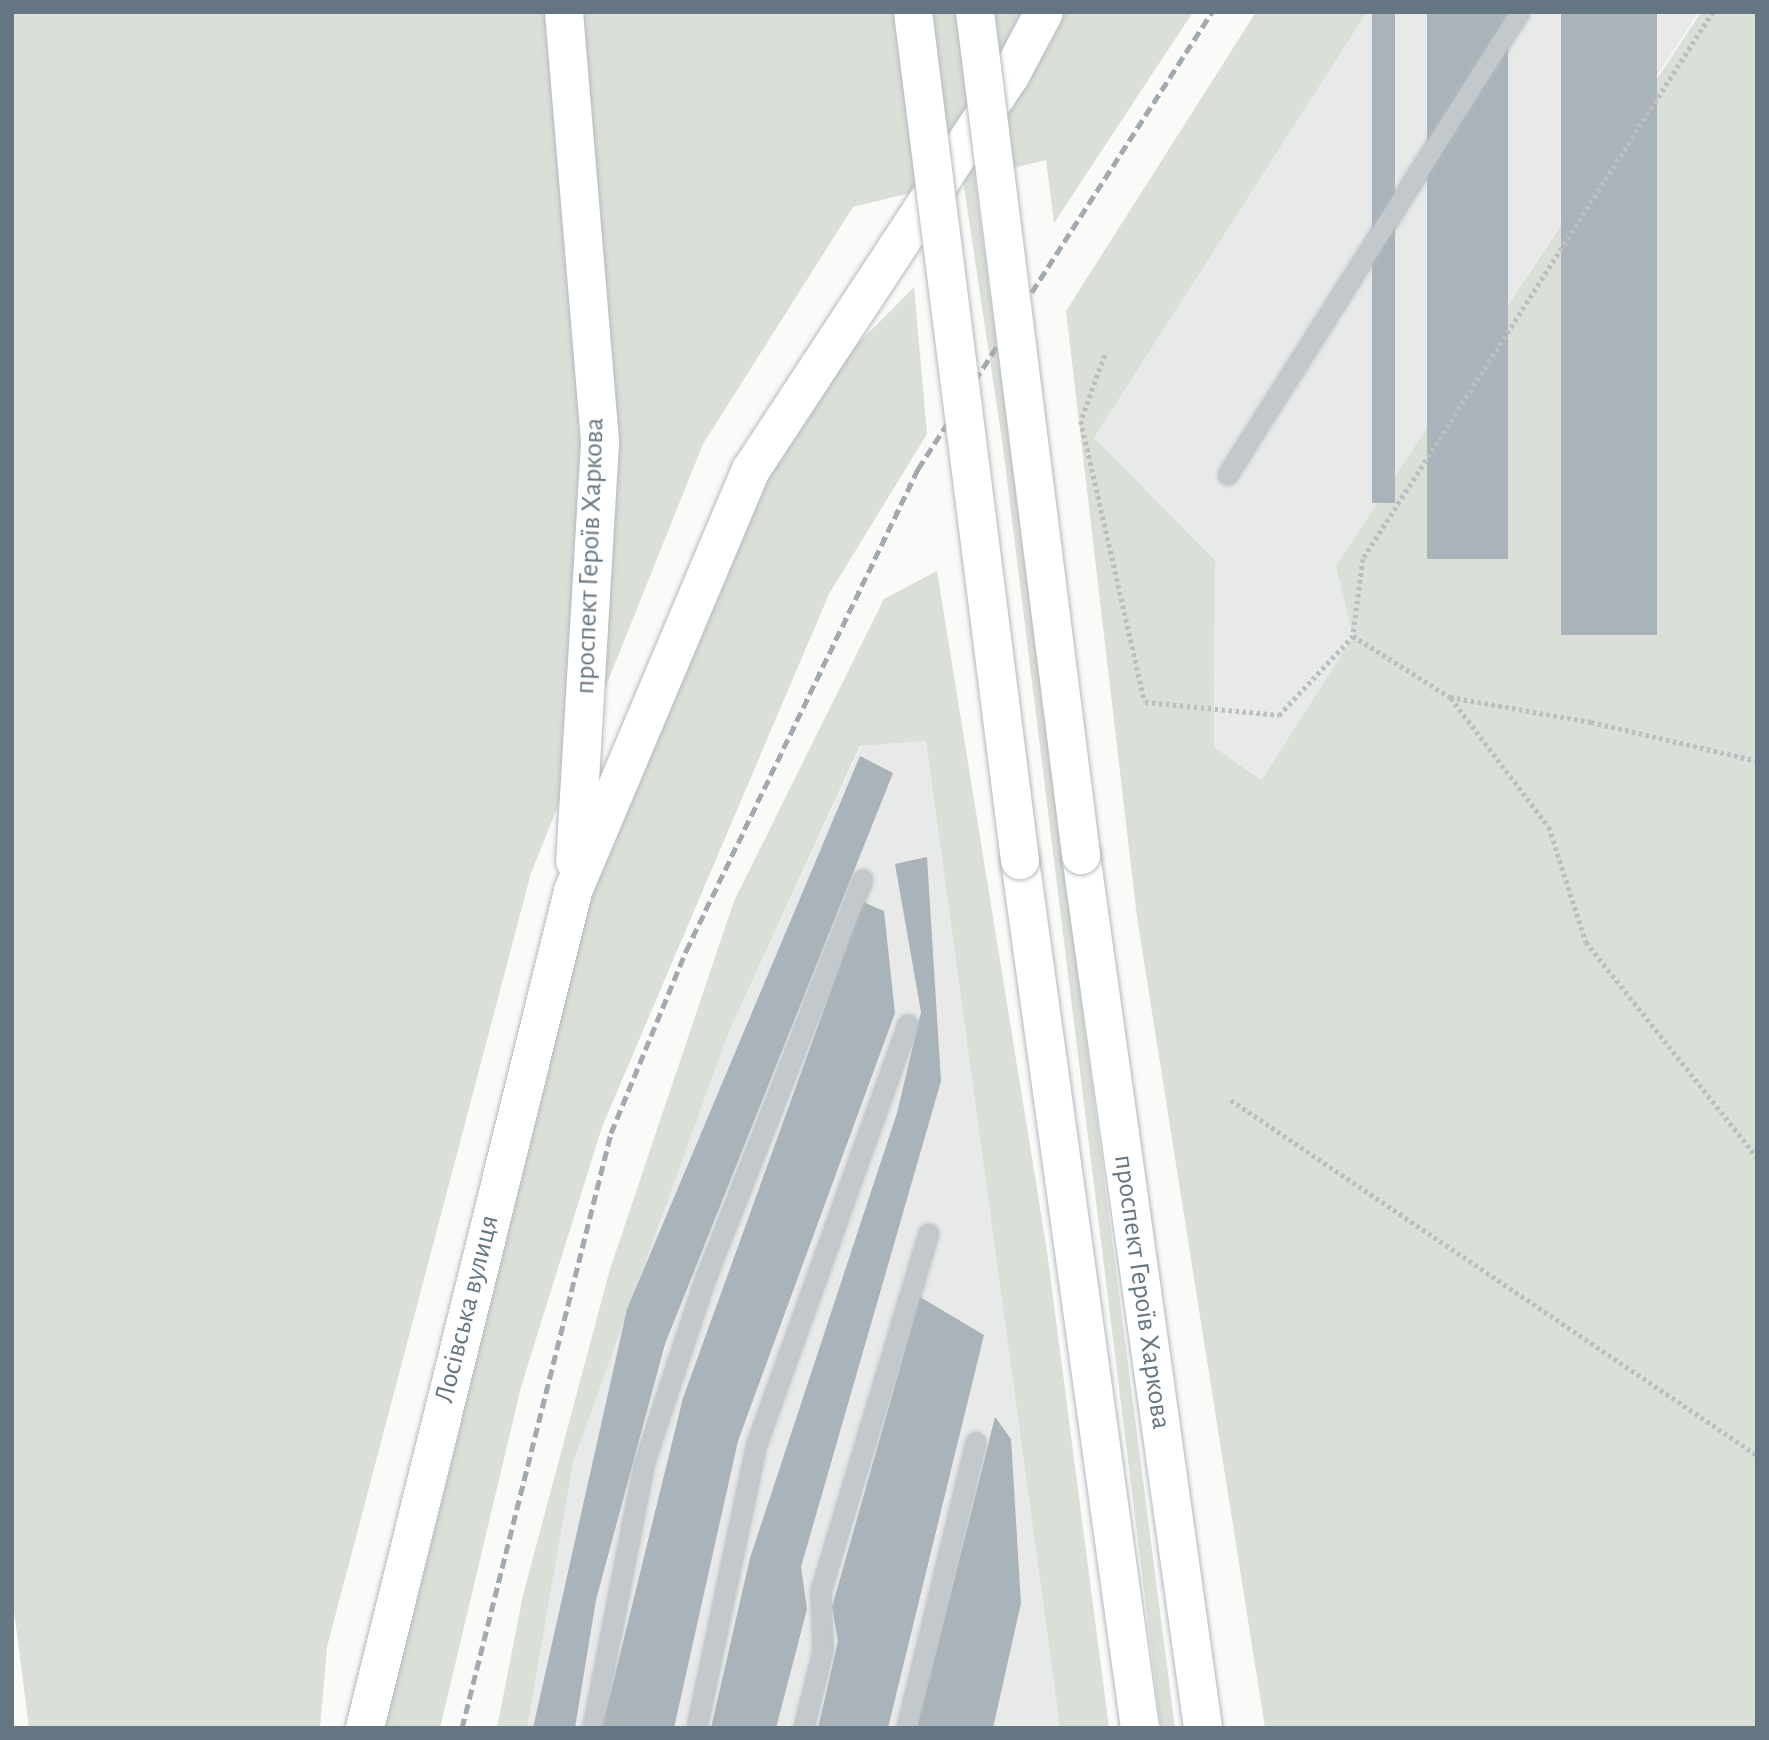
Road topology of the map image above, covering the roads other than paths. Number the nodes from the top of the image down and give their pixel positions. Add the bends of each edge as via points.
1 (564, 12) edge
2 (913, 12) edge
3 (975, 12) edge
4 (1044, 12) edge
5 (1520, 12) edge
6 (1228, 475) dead end
7 (863, 880) dead end
8 (573, 891) junction
9 (908, 1024) dead end
10 (929, 1234) dead end
11 (976, 1442) dead end
12 (365, 1728) edge
13 (593, 1728) edge
14 (697, 1728) edge
15 (804, 1728) edge
16 (906, 1728) edge
17 (1140, 1728) edge
18 (1203, 1728) edge

1 - 8 main road, проспект Героїв Харкова via 600,443
2 - 17 main road, bridge via 1020,860
3 - 18 main road, проспект Героїв Харкова, bridge via 1081,855
4 - 8 main road via 1010,76 751,470
5 - 6 lane
7 - 13 lane via 706,1278 644,1465
8 - 12 main road, Лосівська вулиця
9 - 14 lane via 756,1447
10 - 15 lane via 821,1591 824,1651
11 - 16 lane

